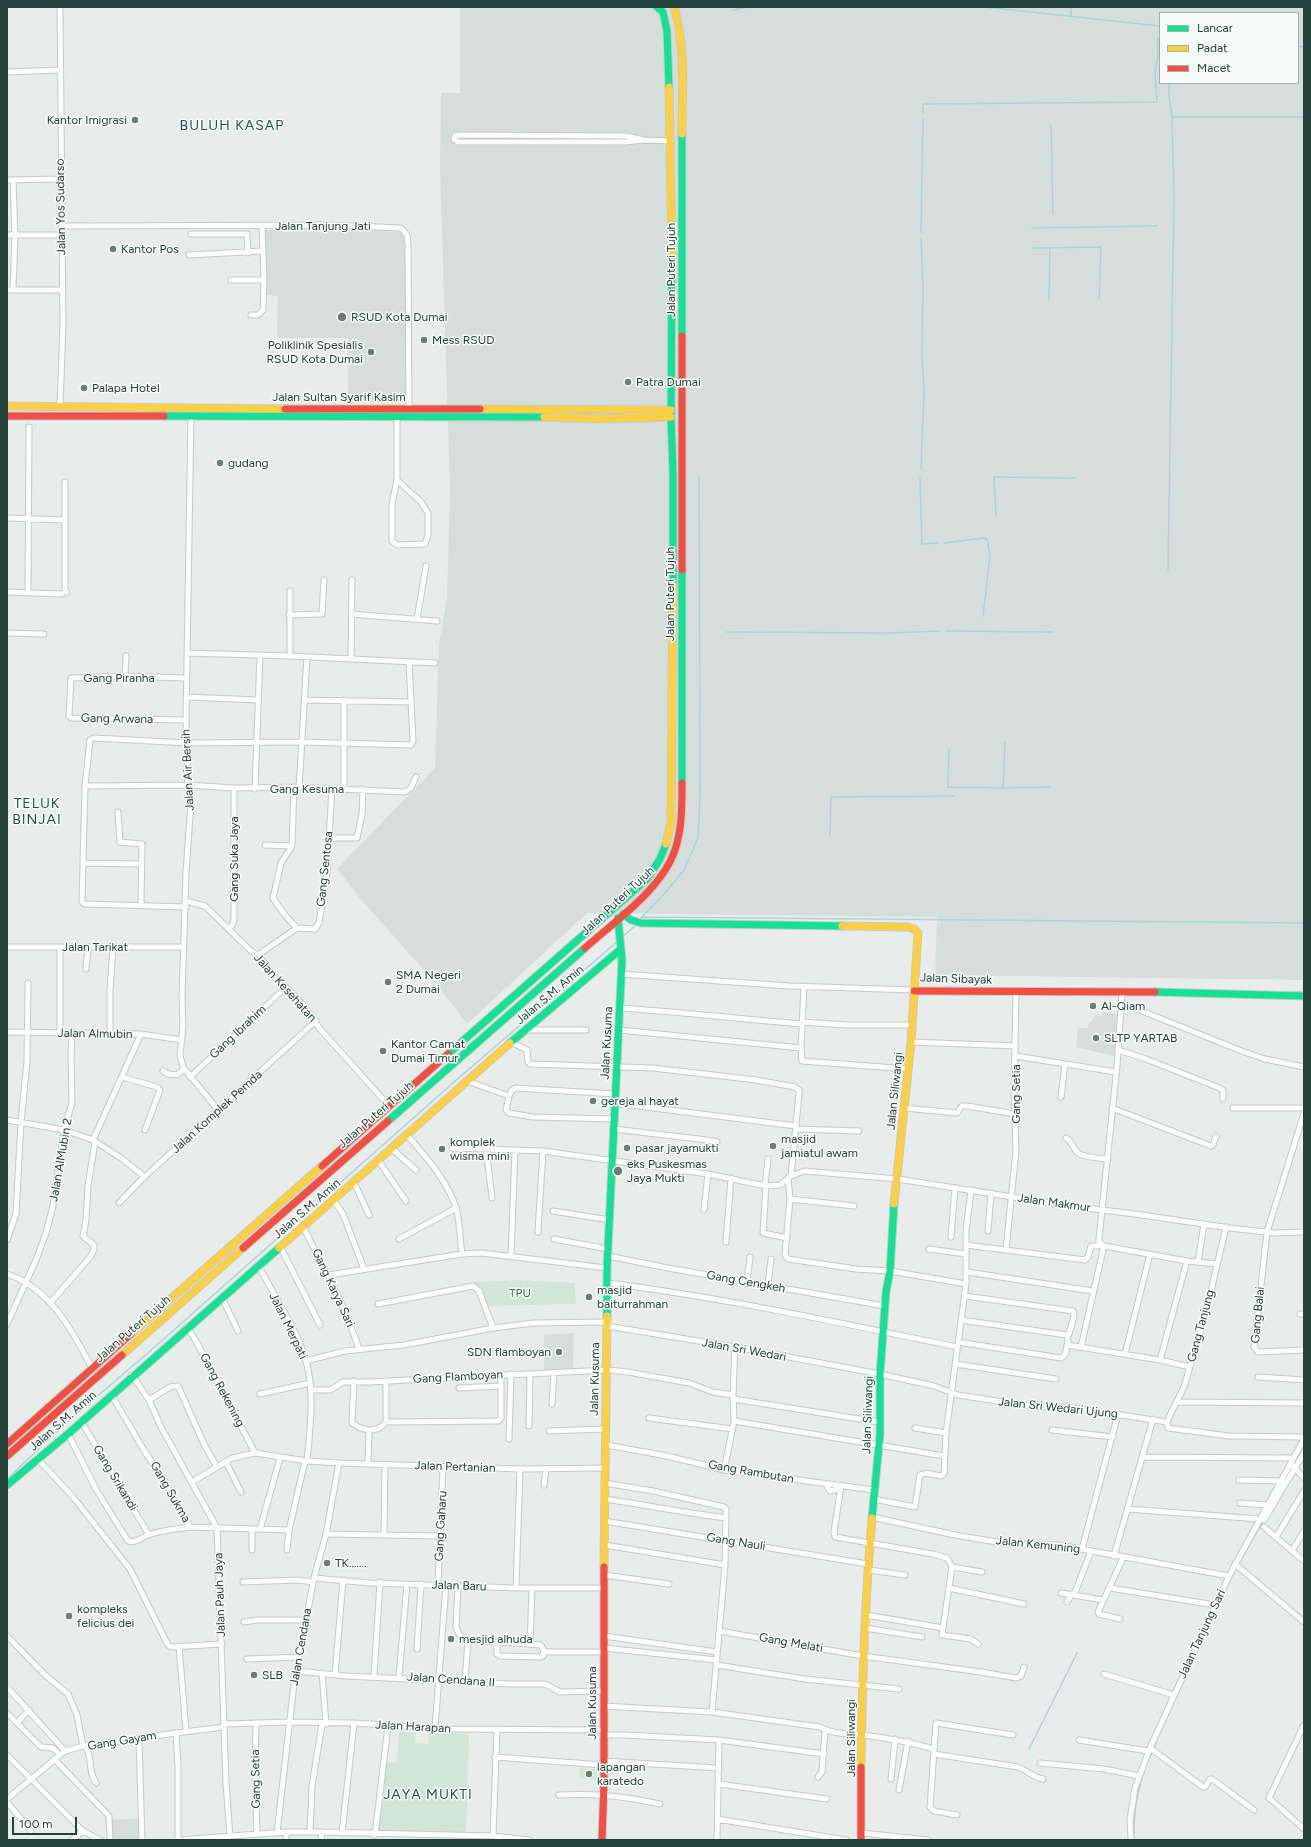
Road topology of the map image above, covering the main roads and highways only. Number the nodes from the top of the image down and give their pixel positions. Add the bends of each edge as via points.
1 (674, 8) edge
2 (660, 10) edge
3 (673, 334) junction
4 (682, 334) junction
5 (7, 406) edge
6 (245, 408) junction
7 (539, 409) junction
8 (671, 413) junction
9 (7, 416) edge
10 (245, 416) junction
11 (538, 417) junction
12 (673, 696) junction
13 (681, 696) junction
14 (620, 916) junction
15 (611, 924) junction
16 (621, 940) junction
17 (914, 991) junction
18 (1304, 996) edge
19 (250, 1230) junction
20 (255, 1236) junction
21 (7, 1444) edge
22 (7, 1456) edge
23 (7, 1485) edge
24 (862, 1837) edge
25 (602, 1840) edge

1 - 4 main road, Jalan Puteri Tujuh via 682,60
2 - 3 main road, Jalan Puteri Tujuh via 667,31
3 - 4 main road
3 - 8 main road, Jalan Puteri Tujuh
4 - 13 main road, Jalan Puteri Tujuh
5 - 6 main road, Jalan Sultan Syarif Kasim
6 - 7 main road, Jalan Sultan Syarif Kasim
6 - 10 main road
7 - 8 main road, Jalan Sultan Syarif Kasim
7 - 11 main road
8 - 11 main road, Jalan Sultan Syarif Kasim via 600,419
8 - 12 main road, Jalan Puteri Tujuh
9 - 10 main road, Jalan Sultan Syarif Kasim
10 - 11 main road, Jalan Sultan Syarif Kasim
12 - 13 main road
12 - 19 main road, Jalan Puteri Tujuh via 671,822 666,845 653,872
13 - 14 main road, Jalan Puteri Tujuh via 682,813 679,840 665,873
14 - 15 main road, Jalan Puteri Tujuh
14 - 16 main road, Jalan Kusuma
14 - 17 main road, Jalan Sibayak via 641,923 912,928 918,933
15 - 16 main road
15 - 20 main road, Jalan Puteri Tujuh
16 - 23 main road, Jalan S.M. Amin via 527,1030
16 - 25 main road, Jalan Kusuma via 607,1268
17 - 18 main road, Jalan Sibayak
17 - 24 main road, Jalan Siliwangi via 880,1374 878,1446 863,1656
19 - 20 main road
19 - 21 main road, Jalan Puteri Tujuh
20 - 22 main road, Jalan Puteri Tujuh

